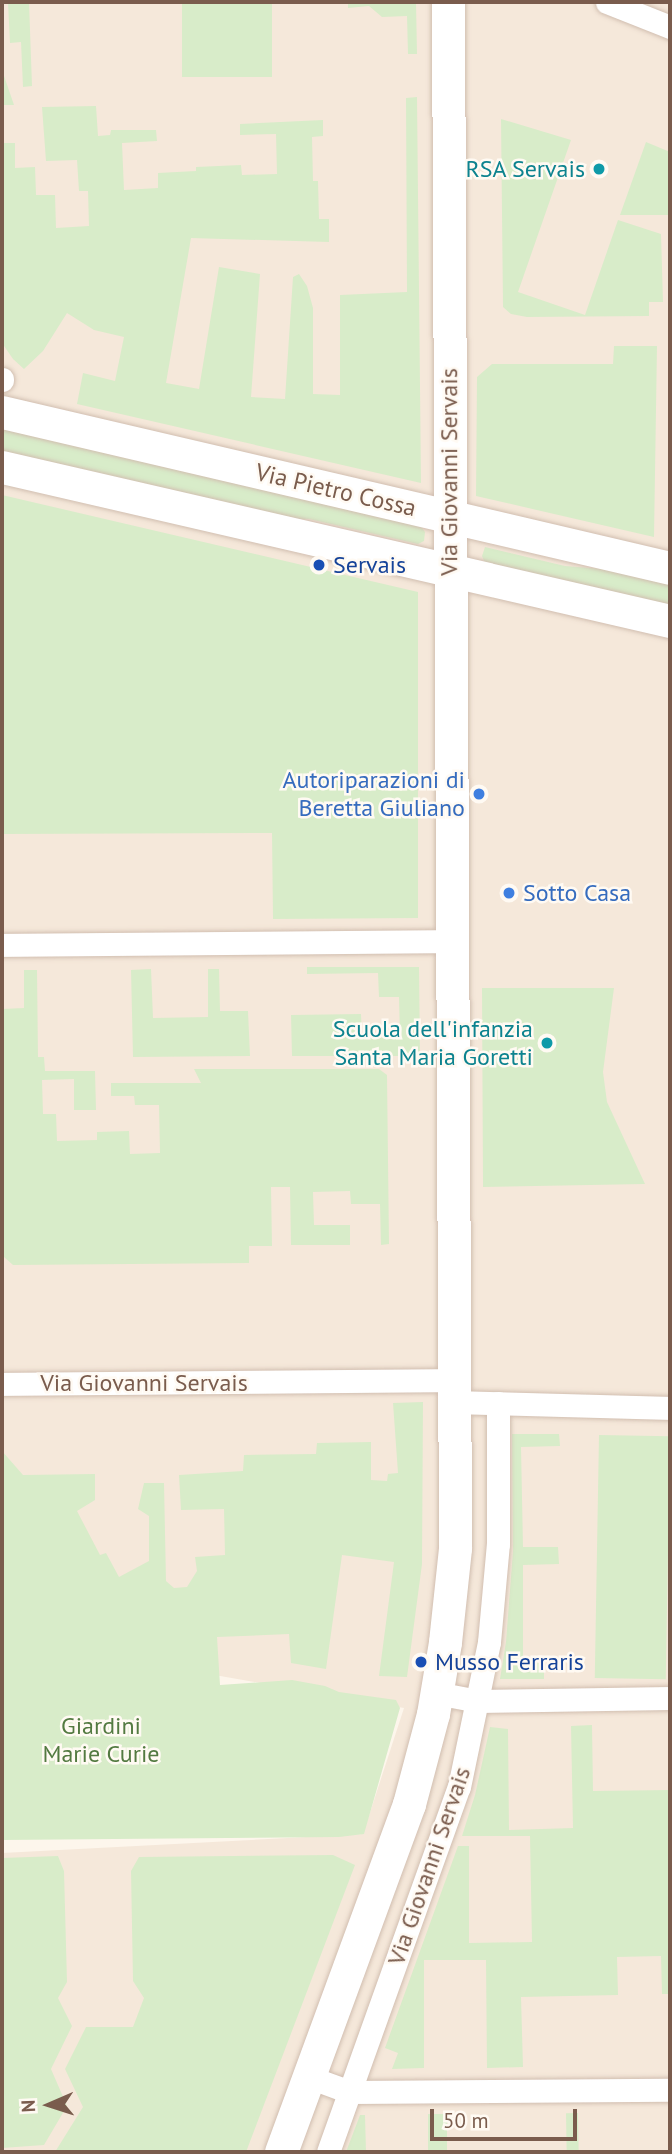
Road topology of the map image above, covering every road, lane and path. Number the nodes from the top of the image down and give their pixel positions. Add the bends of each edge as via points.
1 (448, 2) edge
2 (607, 2) edge
3 (670, 27) edge
4 (2, 412) edge
5 (2, 467) edge
6 (450, 516) junction
7 (670, 568) edge
8 (450, 570) junction
9 (670, 621) edge
10 (452, 941) junction
11 (2, 945) edge
12 (2, 1384) edge
13 (455, 1391) junction
14 (498, 1403) junction
15 (670, 1408) edge
16 (436, 1693) junction
17 (670, 1698) edge
18 (478, 1701) junction
19 (309, 2077) junction
20 (670, 2090) edge
21 (350, 2092) junction
22 (281, 2152) edge
23 (328, 2152) edge

1 - 6 street, Via Giovanni Servais
2 - 3 street
4 - 6 street, Via Pietro Cossa
5 - 8 street
6 - 7 street, Via Pietro Cossa
6 - 8 street, Via Giovanni Servais
8 - 9 street
8 - 10 street, Via Giovanni Servais
10 - 11 street
10 - 13 street, Via Giovanni Servais
12 - 13 street, Via Giovanni Servais
13 - 14 street, Via Giovanni Servais
13 - 16 street, Via Giovanni Servais via 455,1548
14 - 15 street
14 - 18 street, Via Giovanni Servais via 498,1544
16 - 18 street
16 - 19 street, Via Giovanni Servais via 409,1804
17 - 18 street
18 - 21 street, Via Giovanni Servais via 449,1822
19 - 21 street
19 - 22 street, Via Giovanni Servais
20 - 21 street
21 - 23 street, Via Giovanni Servais

